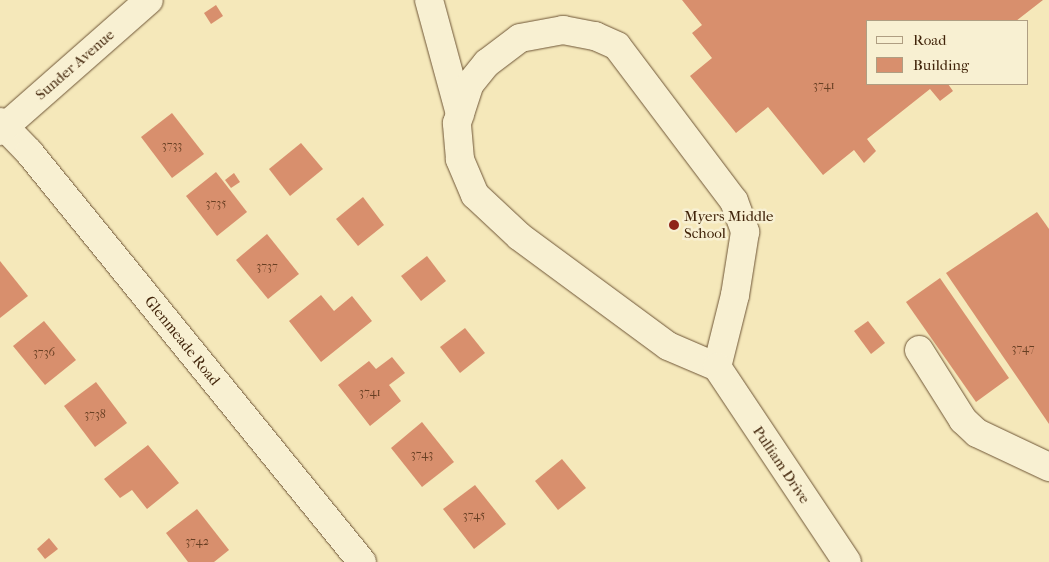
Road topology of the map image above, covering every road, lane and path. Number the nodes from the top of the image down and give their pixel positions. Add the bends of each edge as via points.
1 (150, 0) edge
2 (429, 0) edge
3 (460, 114) junction
4 (1, 127) edge
5 (919, 350) dead end
6 (717, 367) junction
7 (1049, 467) edge
8 (362, 562) edge
9 (847, 562) edge

1 - 4 street, Sunder Avenue
2 - 3 street
3 - 6 street via 457,123 460,159 475,195 519,236 668,346
3 - 6 street via 469,85 487,62 520,38 563,30 595,36 617,46 734,201 745,232 735,295
4 - 8 street, Glenmeade Road via 29,152
5 - 7 street via 963,420 978,434
6 - 9 street, Pulliam Drive

